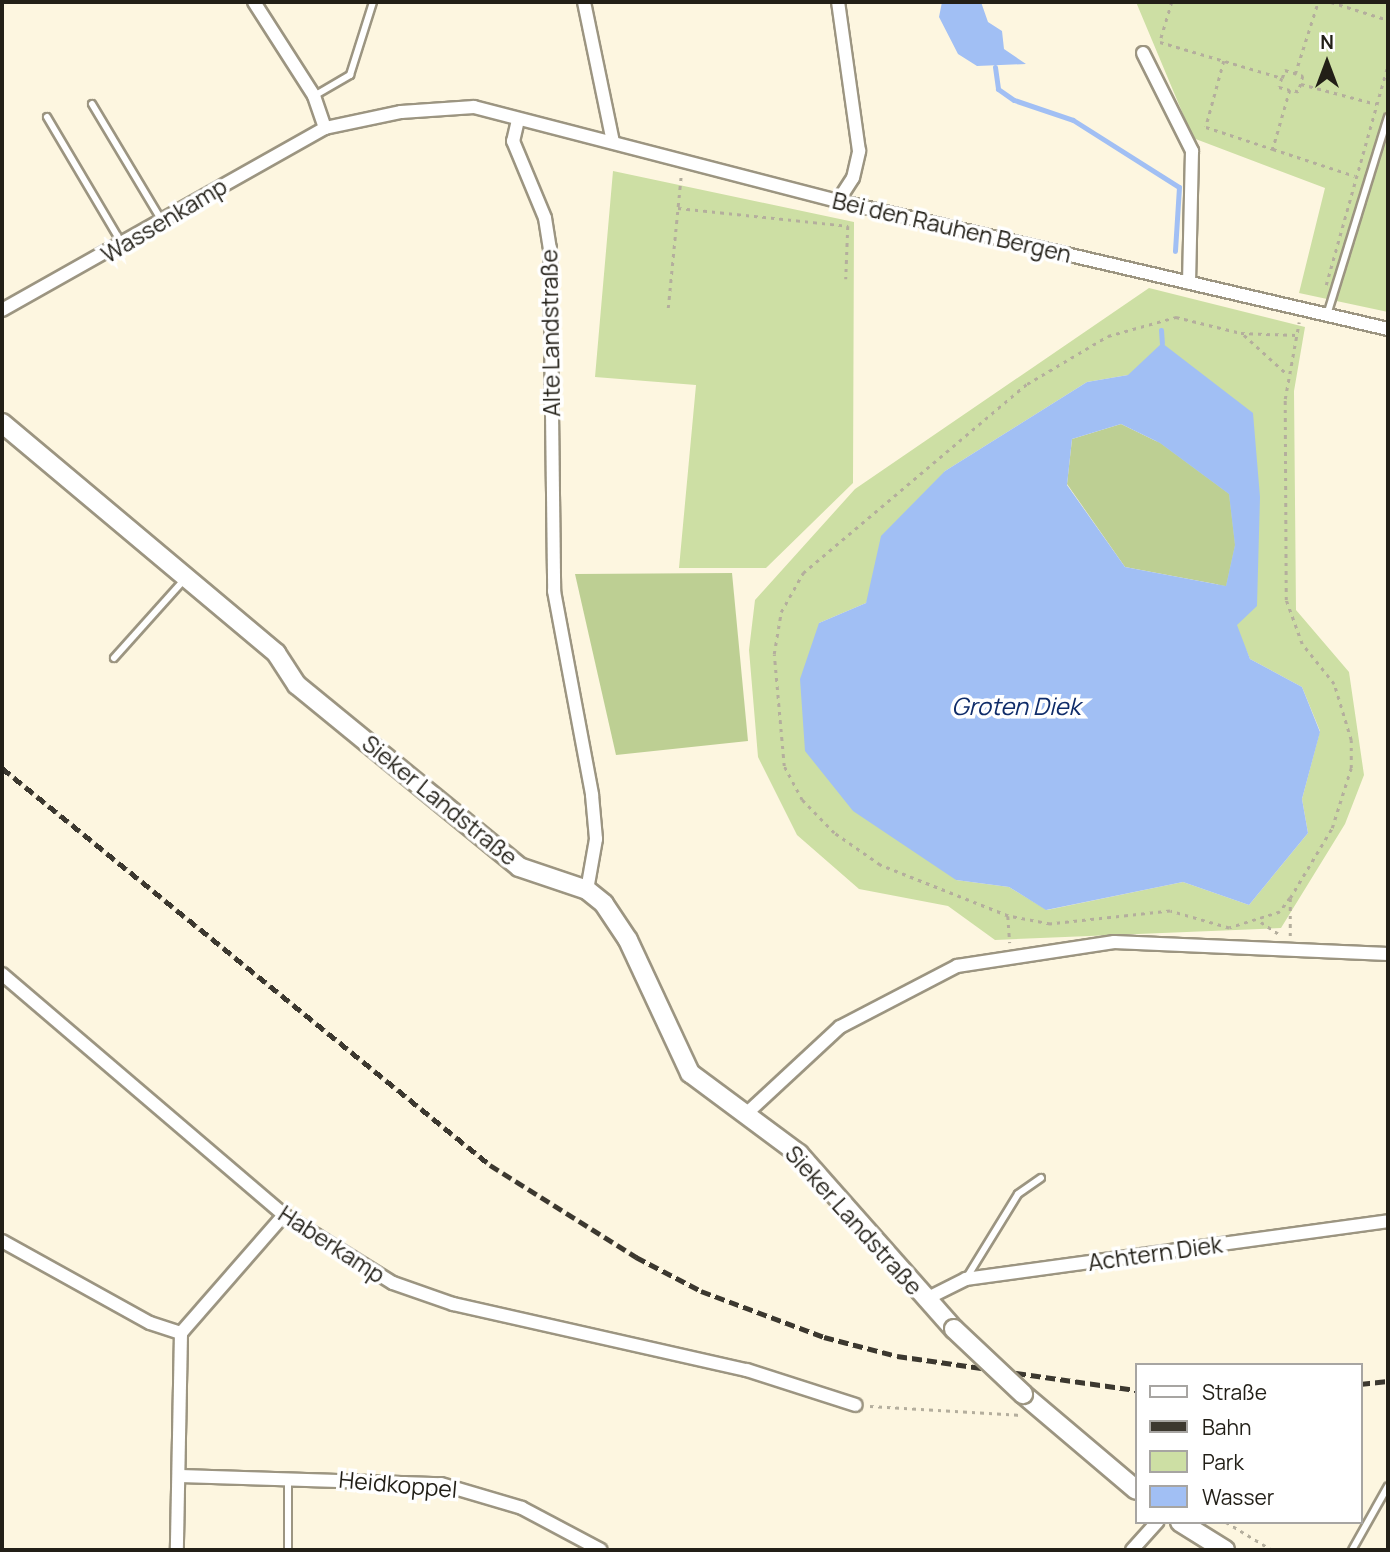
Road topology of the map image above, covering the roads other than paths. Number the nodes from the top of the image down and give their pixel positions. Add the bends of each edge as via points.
1 (254, 2) edge
2 (373, 2) edge
3 (584, 2) edge
4 (838, 2) edge
5 (1143, 53) dead end
6 (314, 96) junction
7 (92, 104) dead end
8 (47, 117) dead end
9 (1388, 117) edge
10 (518, 120) junction
11 (326, 128) junction
12 (613, 142) junction
13 (838, 201) junction
14 (163, 223) junction
15 (122, 245) junction
16 (1189, 283) junction
17 (2, 310) edge
18 (1327, 315) junction
19 (1388, 329) edge
20 (2, 423) edge
21 (185, 579) junction
22 (114, 658) dead end
23 (587, 890) junction
24 (1388, 954) edge
25 (2, 974) edge
26 (746, 1114) junction
27 (1041, 1178) dead end
28 (284, 1215) junction
29 (1388, 1221) edge
30 (2, 1241) edge
31 (965, 1279) junction
32 (926, 1299) junction
33 (181, 1333) junction
34 (856, 1405) road end
35 (180, 1476) junction
36 (288, 1477) junction
37 (1388, 1486) edge
38 (1134, 1488) edge
39 (1155, 1524) edge
40 (1183, 1524) edge
41 (177, 1550) edge
42 (288, 1550) edge
43 (601, 1550) edge
44 (1132, 1550) edge
45 (1224, 1550) edge
46 (1352, 1550) edge

1 - 6 street
2 - 6 lane via 350,75
3 - 12 street
4 - 13 street via 859,150 853,178
5 - 16 street via 1192,151
6 - 11 street
7 - 14 lane
8 - 15 lane
9 - 18 lane
10 - 11 street via 474,107 441,107
10 - 12 street, Bei den Rauhen Bergen
10 - 23 street, Alte Landstraße via 513,141 545,218 551,248 554,591 592,795 596,839
11 - 14 street, Wassenkamp
12 - 13 street, Bei den Rauhen Bergen
13 - 16 street, Bei den Rauhen Bergen
14 - 15 street, Wassenkamp
15 - 17 street, Wassenkamp
16 - 18 street, Bei den Rauhen Bergen
18 - 19 street, Bei den Rauhen Bergen
20 - 21 street, Sieker Landstraße
21 - 22 lane
21 - 23 street, Sieker Landstraße via 276,653 298,685 519,867
23 - 26 street, Sieker Landstraße via 628,940 690,1073
24 - 26 street via 1291,946 1114,942 957,965 876,1003 840,1027
25 - 28 street, Haberkamp
26 - 32 street, Sieker Landstraße via 799,1154
27 - 31 lane via 1018,1195
28 - 33 street
28 - 34 street, Haberkamp via 393,1283 453,1304 747,1370
29 - 31 street, Achtern Diek
30 - 33 street via 150,1323
31 - 32 street, Achtern Diek
32 - 38 street, Sieker Landstraße, bridge via 1041,1412
33 - 35 street
35 - 36 street, Heidkoppel
35 - 41 street
36 - 42 lane
36 - 43 street, Heidkoppel via 408,1481 484,1493
37 - 46 lane
39 - 44 street
40 - 45 street

